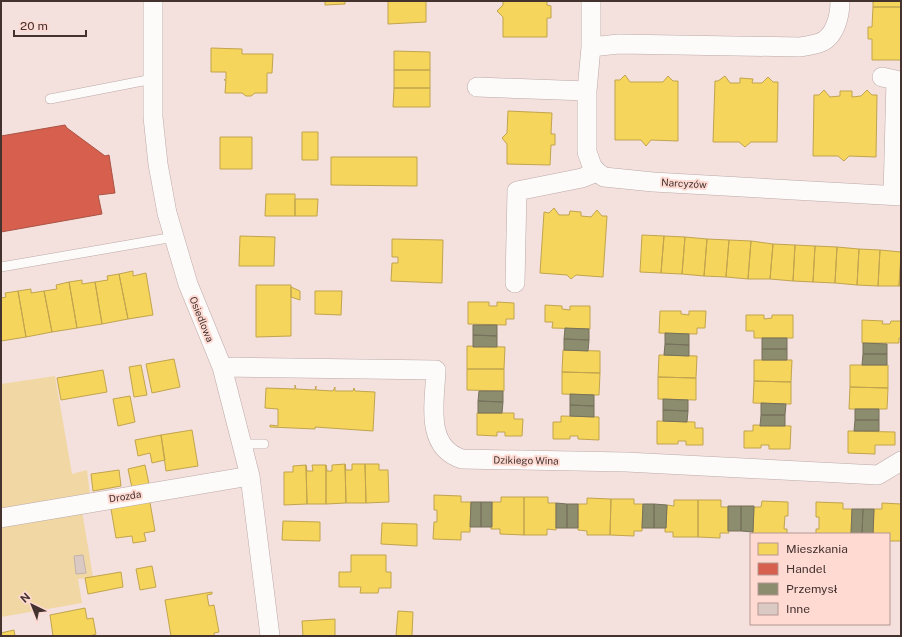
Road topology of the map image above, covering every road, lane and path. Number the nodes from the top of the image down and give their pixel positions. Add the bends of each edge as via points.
1 (153, 1) edge
2 (591, 1) edge
3 (840, 1) edge
4 (591, 47) junction
5 (882, 77) dead end
6 (153, 79) junction
7 (477, 87) dead end
8 (587, 91) junction
9 (50, 99) dead end
10 (597, 172) junction
11 (897, 195) edge
12 (174, 238) junction
13 (1, 267) edge
14 (515, 283) dead end
15 (222, 367) junction
16 (242, 444) junction
17 (264, 444) dead end
18 (901, 461) edge
19 (250, 476) junction
20 (1, 518) edge
21 (270, 636) edge

1 - 6 street, Osiedlowa
2 - 4 street
3 - 4 street via 840,14 834,29 821,43 800,47 619,44
4 - 8 street
5 - 11 street via 896,80
6 - 9 lane
6 - 12 street, Osiedlowa via 153,117 158,164
7 - 8 street
8 - 10 street via 587,152 588,159
10 - 11 street, Narcyzów via 604,177 653,182
10 - 14 street via 582,178 517,191
12 - 13 lane
12 - 15 street, Osiedlowa via 188,284
15 - 16 street, Osiedlowa
15 - 18 street, Dzikiego Wina via 436,370 434,424 437,438 452,456 462,459 626,462 878,475
16 - 17 lane
16 - 19 street, Osiedlowa
19 - 20 street, Drozda
19 - 21 street, Osiedlowa

